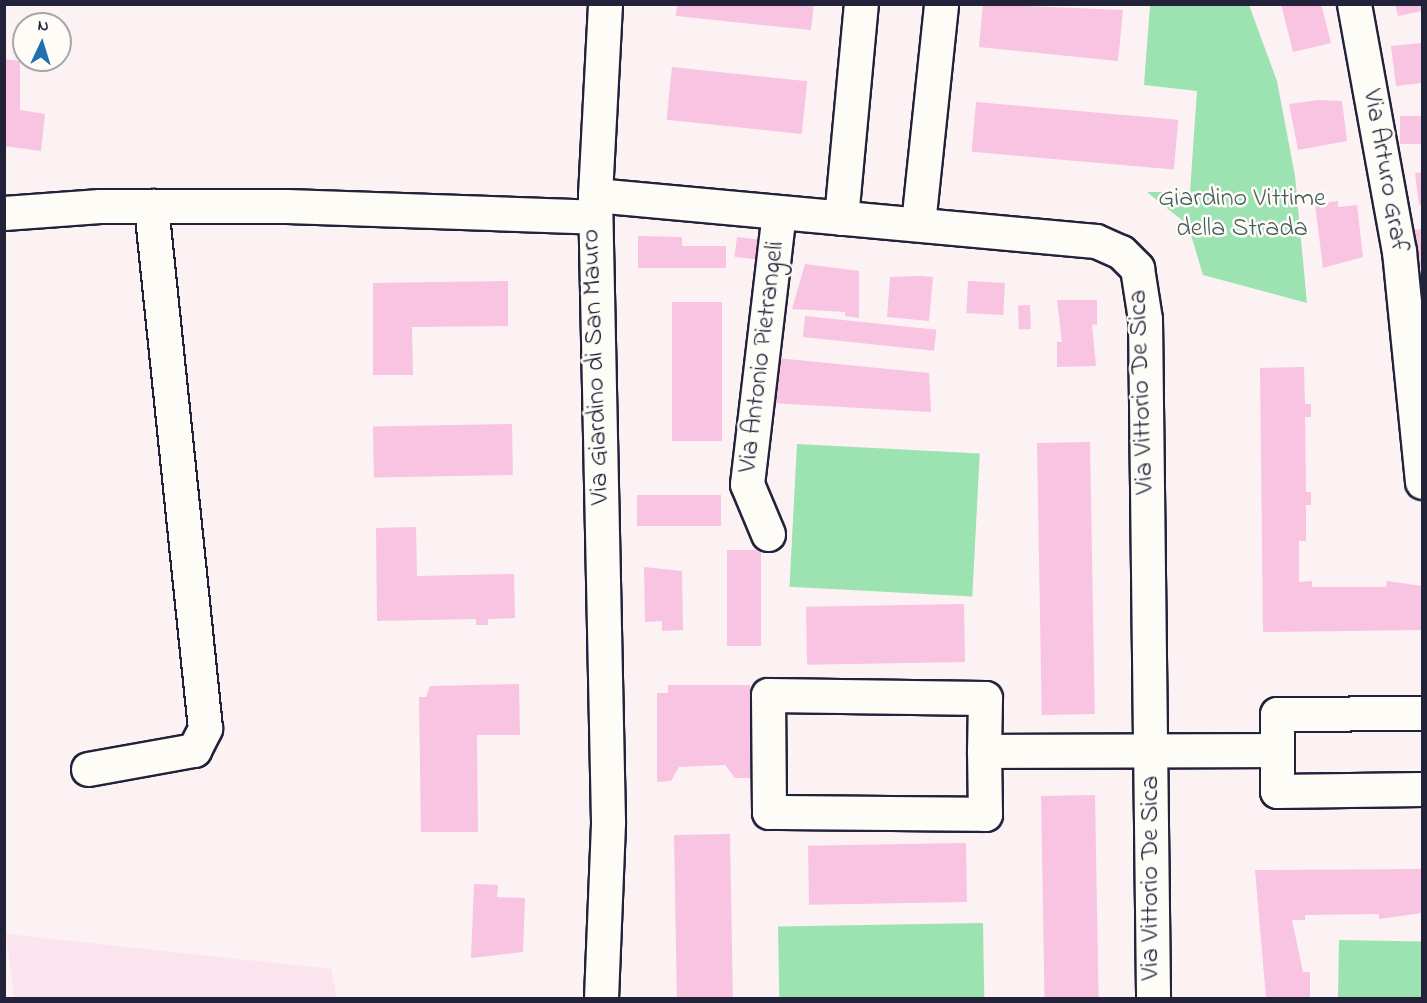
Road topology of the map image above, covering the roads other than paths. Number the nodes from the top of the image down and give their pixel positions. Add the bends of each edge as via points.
1 (605, 4) edge
2 (861, 4) edge
3 (941, 4) edge
4 (1354, 4) edge
5 (151, 206) junction
6 (595, 206) junction
7 (4, 213) edge
8 (780, 213) junction
9 (841, 218) junction
10 (918, 224) junction
11 (1422, 482) edge
12 (768, 534) dead end
13 (1422, 713) edge
14 (1277, 750) junction
15 (984, 751) junction
16 (1151, 751) junction
17 (88, 769) dead end
18 (1422, 789) edge
19 (601, 999) edge
20 (1153, 999) edge

1 - 6 street
2 - 9 street
3 - 10 street
4 - 11 street, Via Arturo Graf via 1399,251
5 - 6 street, Via Giardino di San Mauro
5 - 7 street, Via Giardino di San Mauro
5 - 17 street via 205,728 194,750
6 - 8 street, Via Vittorio De Sica
6 - 19 street, Via Giardino di San Mauro via 608,821
8 - 9 street, Via Vittorio De Sica
8 - 12 street, Via Antonio Pietrangeli via 747,484
9 - 10 street, Via Vittorio De Sica
10 - 16 street, Via Vittorio De Sica via 1096,241 1121,252 1137,268 1145,319
13 - 14 street via 1276,714
14 - 16 street
14 - 18 street via 1277,791
15 - 15 street via 985,698 768,695 769,813 985,814
15 - 16 street
16 - 20 street, Via Vittorio De Sica

